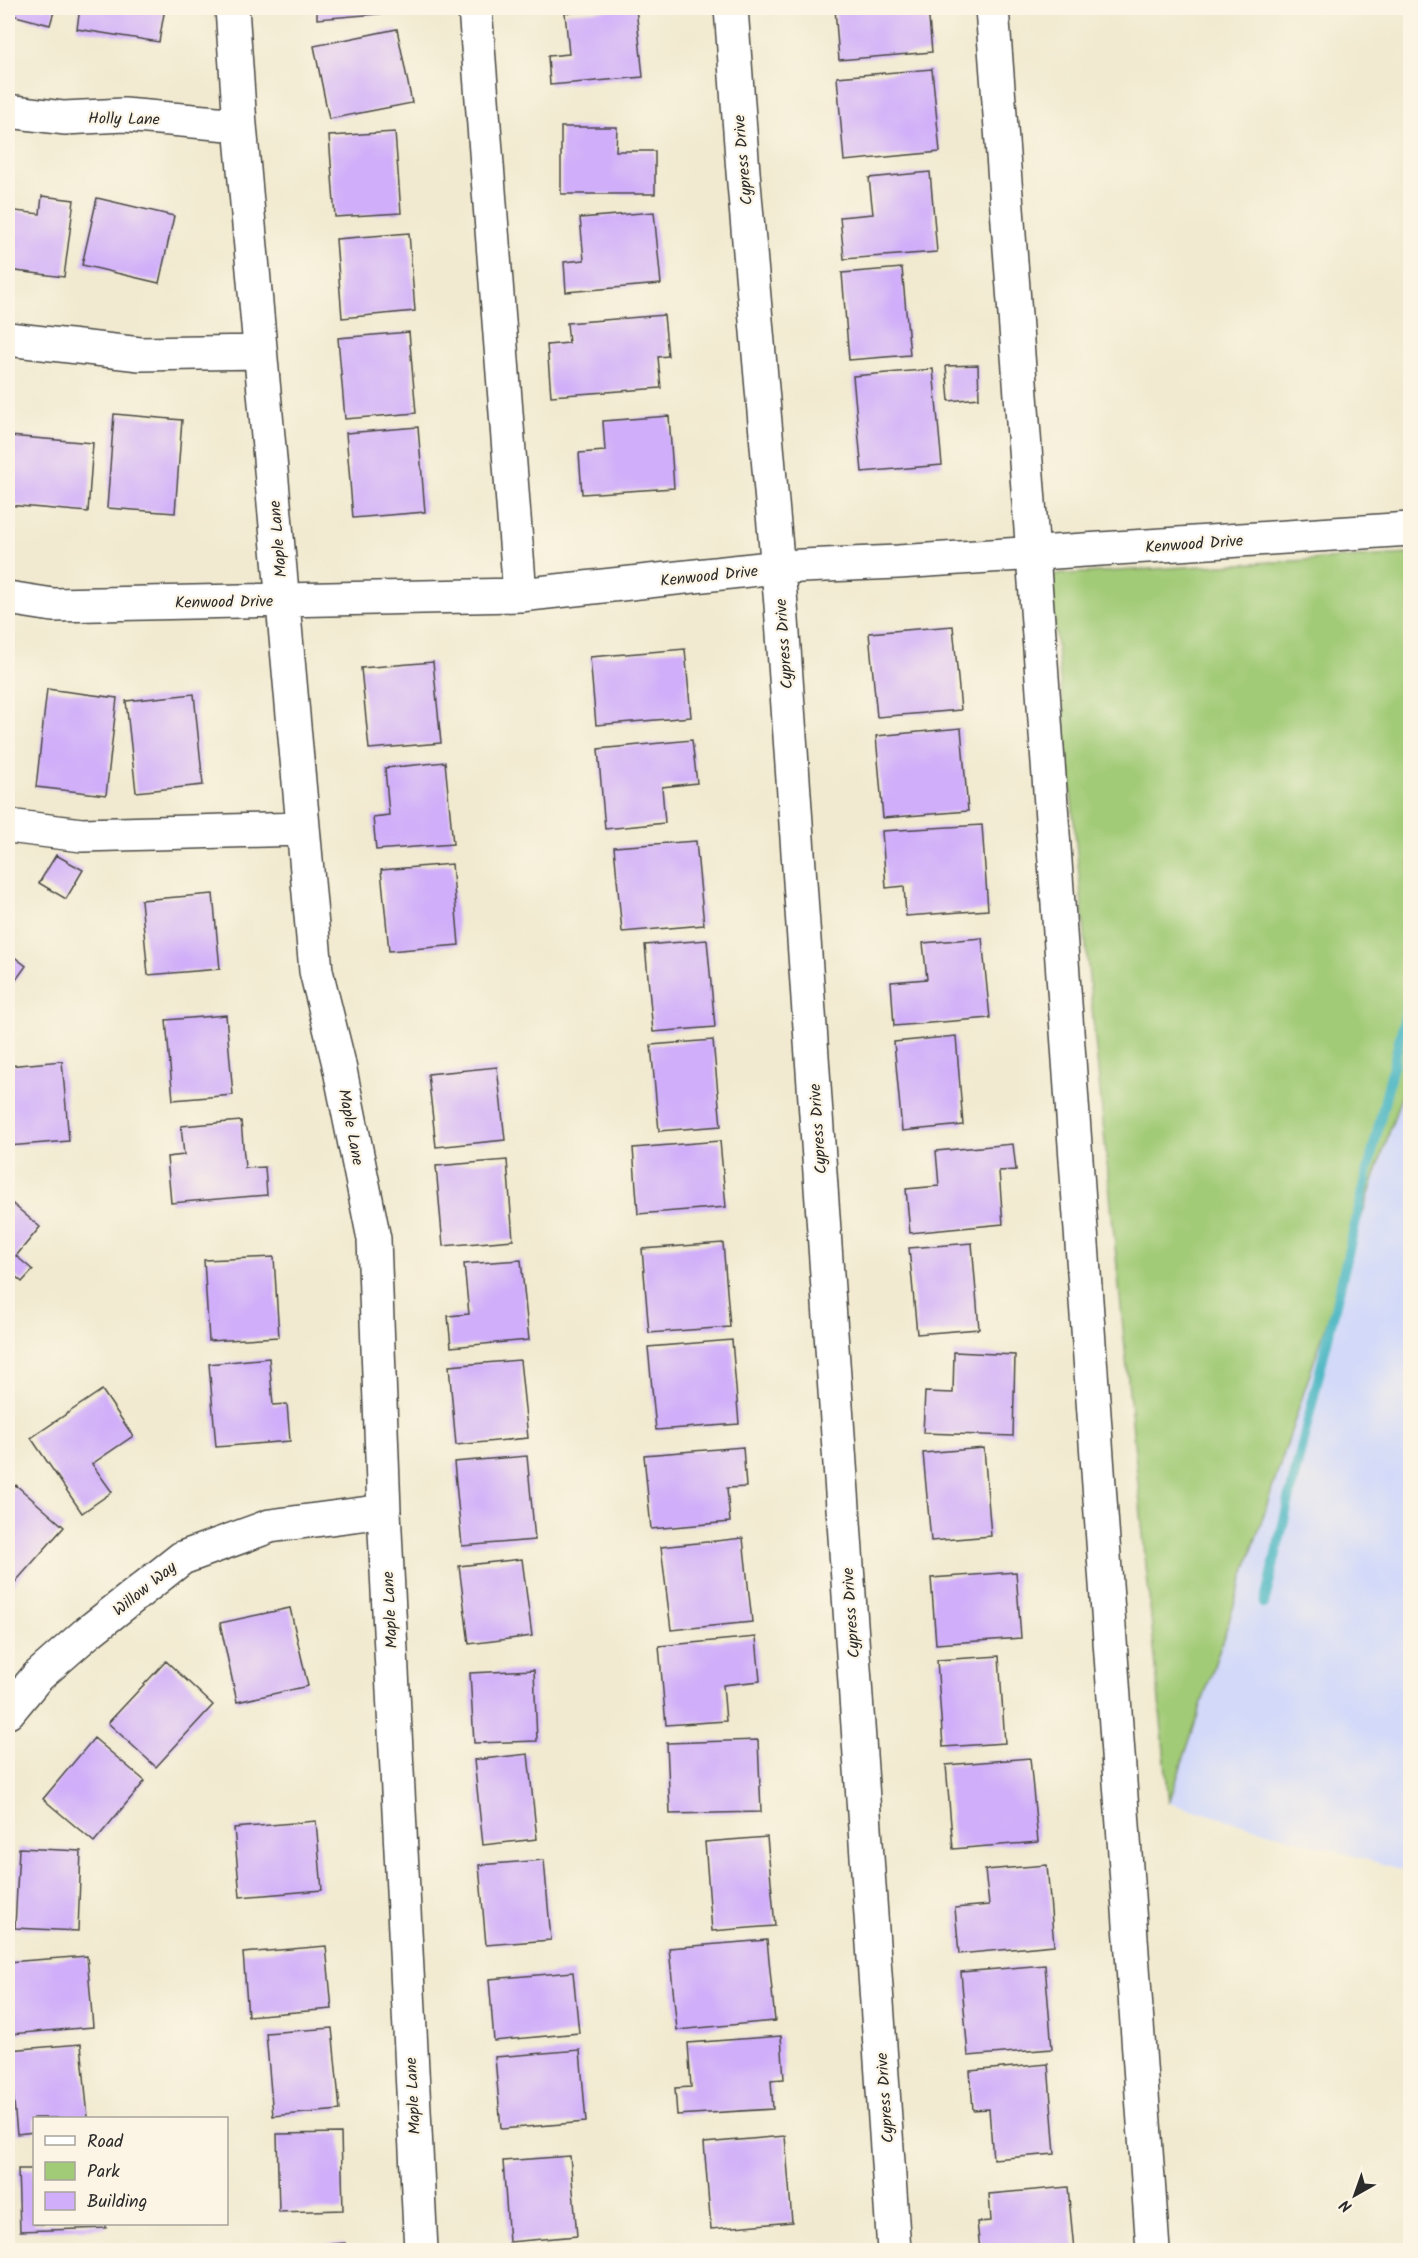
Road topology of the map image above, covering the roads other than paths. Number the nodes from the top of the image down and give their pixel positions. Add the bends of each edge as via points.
1 (232, 8) edge
2 (475, 8) edge
3 (731, 8) edge
4 (992, 8) edge
5 (8, 111) edge
6 (240, 125) junction
7 (8, 339) edge
8 (260, 352) junction
9 (1403, 530) edge
10 (1033, 554) junction
11 (778, 567) junction
12 (520, 596) junction
13 (8, 598) edge
14 (283, 600) junction
15 (8, 826) edge
16 (303, 829) junction
17 (384, 1511) junction
18 (8, 1712) edge
19 (421, 2250) edge
20 (894, 2250) edge
21 (1153, 2250) edge

1 - 6 street, Maple Lane
2 - 12 street
3 - 11 street, Cypress Drive
4 - 10 street
5 - 6 street, Holly Lane via 64,118 124,115
6 - 8 street, Maple Lane
7 - 8 street via 140,354
8 - 14 street, Maple Lane
9 - 10 street, Kenwood Drive
10 - 11 street, Kenwood Drive
10 - 21 street
11 - 12 street, Kenwood Drive
11 - 20 street, Cypress Drive
12 - 14 street, Kenwood Drive
13 - 14 street, Kenwood Drive via 53,605
14 - 16 street, Maple Lane
15 - 16 street via 82,835
16 - 17 street, Maple Lane via 316,971 339,1060 374,1239
17 - 18 street, Willow Way via 270,1526 182,1558 37,1677
17 - 19 street, Maple Lane

